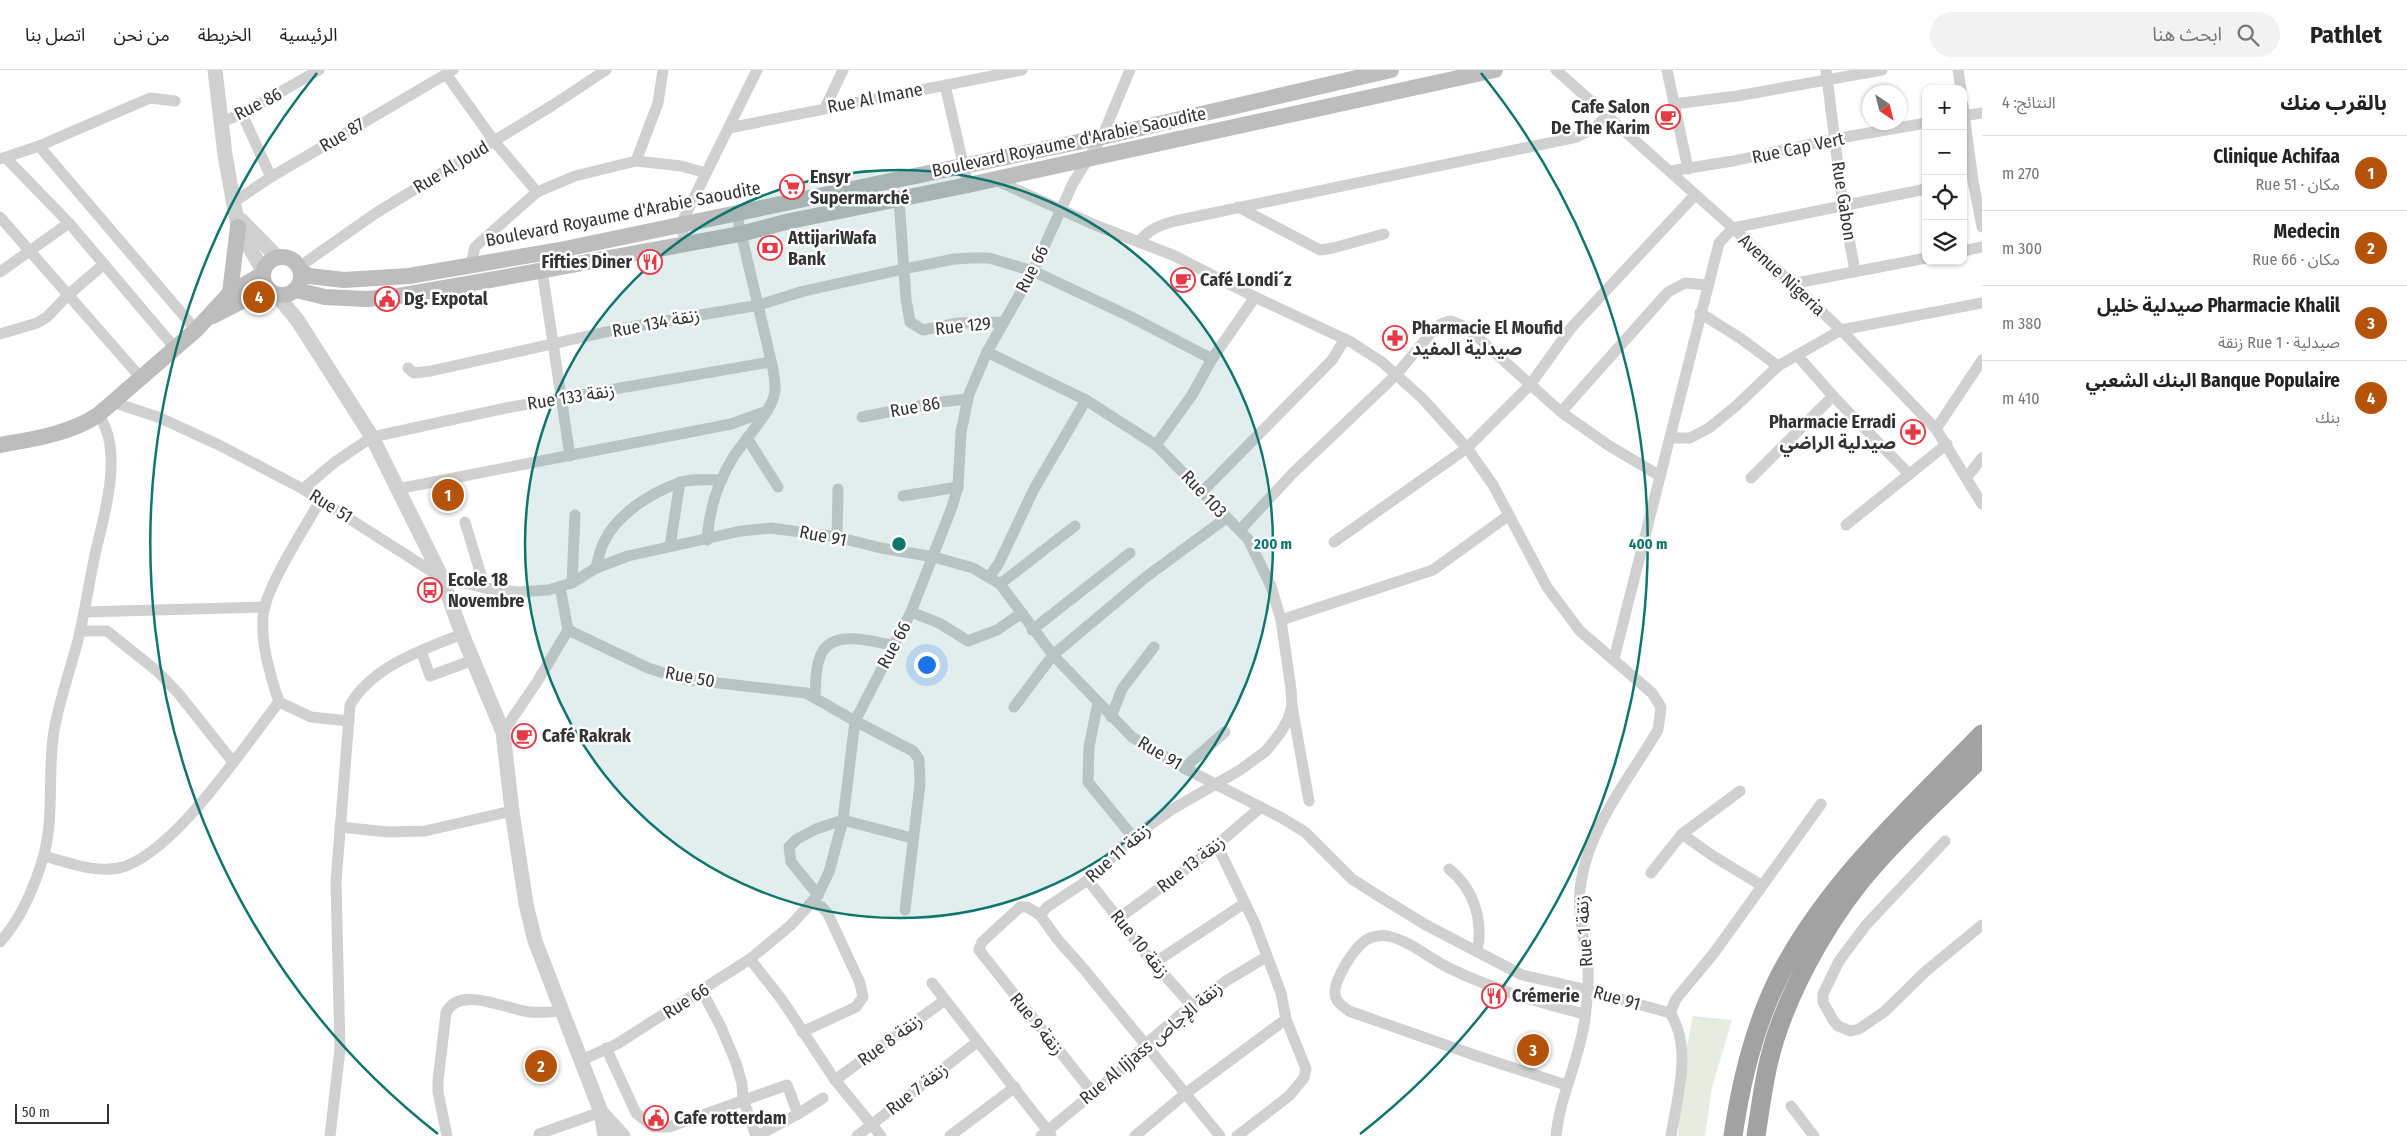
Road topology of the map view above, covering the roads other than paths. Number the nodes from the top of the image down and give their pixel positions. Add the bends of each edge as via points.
1 (215, 70) edge
2 (319, 70) edge
3 (606, 70) edge
4 (663, 70) edge
5 (757, 70) edge
6 (843, 70) edge
7 (1022, 70) edge
8 (1130, 70) edge
9 (1391, 70) edge
10 (1495, 70) edge
11 (1556, 70) edge
12 (1667, 70) edge
13 (1882, 70) edge
14 (1958, 70) edge
15 (450, 72) edge
16 (1468, 72) edge
17 (1827, 75) edge
18 (945, 85) junction
19 (1960, 85) edge
20 (175, 102) dead end
21 (1674, 104) junction
22 (825, 108) junction
23 (1967, 112) edge
24 (1982, 113) edge
25 (242, 114) junction
26 (1606, 116) junction
27 (222, 122) junction
28 (1922, 124) edge
29 (729, 128) junction
30 (1966, 130) edge
31 (1102, 136) junction
32 (1834, 139) junction
33 (494, 141) junction
34 (39, 146) junction
35 (3, 158) edge
36 (1088, 158) junction
37 (636, 161) junction
38 (963, 165) junction
39 (1688, 169) junction
40 (1670, 171) junction
41 (706, 173) junction
42 (271, 177) junction
43 (993, 179) junction
44 (1973, 180) edge
45 (968, 185) junction
46 (1922, 190) edge
47 (537, 192) junction
48 (1695, 194) junction
49 (899, 199) junction
50 (1843, 206) junction
51 (1238, 208) junction
52 (1060, 209) junction
53 (736, 212) junction
54 (236, 215) junction
55 (0, 217) edge
56 (69, 223) junction
57 (681, 224) junction
58 (1982, 227) edge
59 (1733, 228) junction
60 (740, 234) junction
61 (1384, 234) dead end
62 (1138, 242) junction
63 (685, 243) junction
64 (1982, 247) edge
65 (29, 250) junction
66 (1967, 250) edge
67 (278, 258) junction
68 (1922, 259) edge
69 (104, 264) junction
70 (471, 264) junction
71 (300, 269) junction
72 (904, 269) junction
73 (542, 270) junction
74 (1033, 271) junction
75 (0, 272) edge
76 (1855, 272) junction
77 (1792, 284) junction
78 (276, 285) junction
79 (1707, 285) junction
80 (230, 293) junction
81 (68, 295) junction
82 (1255, 297) junction
83 (1982, 303) edge
84 (759, 305) junction
85 (1700, 313) junction
86 (208, 318) junction
87 (1004, 322) junction
88 (196, 330) junction
89 (1841, 330) junction
90 (0, 334) edge
91 (1345, 339) junction
92 (554, 345) junction
93 (175, 348) junction
94 (987, 352) junction
95 (1797, 355) junction
96 (1212, 359) junction
97 (1982, 360) edge
98 (770, 362) junction
99 (1778, 366) junction
100 (408, 368) dead end
101 (1396, 375) junction
102 (141, 378) junction
103 (1530, 385) junction
104 (1833, 396) junction
105 (562, 398) junction
106 (967, 399) junction
107 (1086, 400) junction
108 (115, 403) junction
109 (766, 411) junction
110 (1561, 412) junction
111 (98, 415) junction
112 (862, 417) dead end
113 (1936, 428) junction
114 (372, 437) junction
115 (747, 438) junction
116 (1670, 438) junction
117 (0, 444) edge
118 (1947, 444) junction
119 (1156, 445) junction
120 (1468, 448) junction
121 (570, 456) junction
122 (1982, 458) edge
123 (1909, 474) junction
124 (1660, 476) junction
125 (1967, 477) junction
126 (1751, 478) dead end
127 (722, 480) junction
128 (680, 482) junction
129 (778, 487) dead end
130 (958, 487) junction
131 (303, 489) junction
132 (397, 489) junction
133 (838, 489) dead end
134 (1203, 490) junction
135 (903, 496) dead end
136 (321, 499) junction
137 (1982, 504) edge
138 (574, 514) dead end
139 (1509, 515) junction
140 (1226, 518) junction
141 (465, 522) dead end
142 (1846, 524) dead end
143 (1075, 526) dead end
144 (1240, 530) junction
145 (837, 536) junction
146 (706, 540) junction
147 (1334, 542) dead end
148 (670, 546) junction
149 (1130, 553) dead end
150 (934, 557) junction
151 (596, 568) junction
152 (990, 576) junction
153 (442, 578) junction
154 (572, 583) junction
155 (1000, 584) junction
156 (484, 588) junction
157 (554, 589) junction
158 (265, 607) junction
159 (84, 612) junction
160 (911, 612) junction
161 (1022, 613) junction
162 (1281, 620) junction
163 (568, 630) junction
164 (1032, 630) junction
165 (80, 631) junction
166 (462, 634) junction
167 (895, 646) junction
168 (1154, 647) dead end
169 (421, 651) junction
170 (1052, 655) junction
171 (1614, 659) junction
172 (473, 660) junction
173 (815, 696) junction
174 (279, 702) junction
175 (1098, 702) junction
176 (1292, 706) junction
177 (1014, 707) dead end
178 (1111, 716) junction
179 (349, 721) junction
180 (855, 721) junction
181 (503, 732) junction
182 (1225, 732) dead end
183 (1982, 734) edge
184 (1982, 757) edge
185 (232, 762) junction
186 (1184, 768) junction
187 (1214, 784) junction
188 (1740, 791) dead end
189 (1309, 801) dead end
190 (1821, 804) dead end
191 (1260, 807) junction
192 (512, 811) junction
193 (843, 820) junction
194 (340, 827) junction
195 (1682, 834) junction
196 (912, 838) junction
197 (1133, 838) junction
198 (1945, 841) dead end
199 (1217, 845) junction
200 (44, 856) junction
201 (1449, 869) dead end
202 (1651, 873) dead end
203 (1088, 880) junction
204 (1761, 885) junction
205 (815, 899) junction
206 (1245, 903) junction
207 (905, 910) dead end
208 (1040, 916) junction
209 (1118, 918) junction
210 (1982, 926) edge
211 (0, 942) edge
212 (1477, 952) junction
213 (1266, 956) junction
214 (750, 959) junction
215 (1154, 963) junction
216 (932, 983) dead end
217 (1588, 990) junction
218 (702, 991) junction
219 (945, 1000) junction
220 (1192, 1006) junction
221 (562, 1010) junction
222 (1670, 1013) junction
223 (1585, 1014) junction
224 (1286, 1019) junction
225 (802, 1032) junction
226 (977, 1042) junction
227 (1146, 1045) junction
228 (606, 1048) junction
229 (582, 1060) junction
230 (835, 1080) junction
231 (1566, 1085) junction
232 (1015, 1087) junction
233 (1092, 1092) junction
234 (1185, 1094) junction
235 (823, 1098) dead end
236 (743, 1099) junction
237 (1791, 1106) dead end
238 (601, 1112) junction
239 (798, 1114) junction
240 (871, 1124) junction
241 (539, 1134) dead end
242 (1047, 1134) edge
243 (330, 1136) edge
244 (446, 1136) edge
245 (605, 1136) edge
246 (623, 1136) edge
247 (757, 1136) edge
248 (857, 1136) edge
249 (881, 1136) edge
250 (950, 1136) edge
251 (1135, 1136) edge
252 (1220, 1136) edge
253 (1237, 1136) edge
254 (1556, 1136) edge
255 (1671, 1136) edge
256 (1733, 1136) edge
257 (1756, 1136) edge
258 (1814, 1136) edge

1 - 27 street
2 - 25 street, Rue 86
3 - 33 street, Rue Al Joud
4 - 37 street via 658,103
5 - 29 street
6 - 22 street
7 - 18 street, Rue Al Imane
8 - 31 street
9 - 31 main road, Boulevard Royaume d'Arabie Saoudite
10 - 16 main road, Boulevard Royaume d'Arabie Saoudite
11 - 26 street, Avenue Nigeria
12 - 21 street
13 - 17 street
14 - 19 street
15 - 33 street
15 - 42 street, Rue 87
16 - 36 main road, Boulevard Royaume d'Arabie Saoudite
17 - 21 street
17 - 32 street, Rue Gabon
18 - 22 street, Rue Al Imane
18 - 38 street
20 - 34 street via 150,98
21 - 39 street
22 - 29 street, Rue Al Imane
23 - 24 street
25 - 27 street, Rue 86
25 - 42 street
26 - 40 street, Avenue Nigeria
26 - 51 street via 1588,132 1569,139
27 - 54 street
28 - 32 street, Rue Cap Vert
29 - 41 street
30 - 44 street
31 - 36 street, Rue 66
31 - 38 main road, Boulevard Royaume d'Arabie Saoudite
32 - 39 street, Rue Cap Vert
32 - 50 street, Rue Gabon
33 - 47 street
33 - 71 street, Rue Al Joud via 376,213
34 - 35 street
34 - 88 street
35 - 56 street
36 - 43 main road, Boulevard Royaume d'Arabie Saoudite
36 - 52 street, Rue 66
37 - 41 street via 681,166
37 - 47 street via 575,176
38 - 45 street
38 - 53 main road, Boulevard Royaume d'Arabie Saoudite
39 - 40 street, Rue Cap Vert
40 - 48 street, Avenue Nigeria
41 - 57 street
42 - 54 street, Rue 87
43 - 45 main road, Boulevard Royaume d'Arabie Saoudite
43 - 52 street
44 - 58 street
45 - 49 main road, Boulevard Royaume d'Arabie Saoudite
46 - 50 street
47 - 70 street via 475,247
48 - 59 street, Avenue Nigeria
48 - 103 street via 1571,328
49 - 60 main road, Boulevard Royaume d'Arabie Saoudite
49 - 72 street
50 - 59 street
50 - 76 street, Rue Gabon
51 - 61 street via 1320,250
51 - 62 street via 1158,226 1145,233
52 - 62 street
52 - 74 street, Rue 66
53 - 57 main road, Boulevard Royaume d'Arabie Saoudite
53 - 60 street
54 - 67 street
54 - 78 street
54 - 80 main road
55 - 65 street
56 - 65 street
56 - 69 street
57 - 63 street
57 - 70 main road, Boulevard Royaume d'Arabie Saoudite via 560,250
59 - 77 street, Avenue Nigeria
59 - 79 street via 1720,243
60 - 63 main road, Boulevard Royaume d'Arabie Saoudite
60 - 84 street
62 - 82 street via 1175,256
63 - 73 main road, Boulevard Royaume d'Arabie Saoudite
64 - 66 street
65 - 75 street
65 - 81 street
67 - 71 main road, Boulevard Royaume d'Arabie Saoudite via 290,259
67 - 78 main road via 269,262
68 - 76 street
69 - 81 street
69 - 93 street
70 - 71 main road, Boulevard Royaume d'Arabie Saoudite via 409,276 371,279 309,276
71 - 78 main road via 300,282
72 - 74 street, Rue 134 زنقة via 954,259 989,258
72 - 84 street, Rue 134 زنقة via 804,291
72 - 87 street, Rue 129 via 907,316 915,327 923,330 958,323
73 - 78 main road, Boulevard Royaume d'Arabie Saoudite via 367,299 325,297
73 - 92 street
74 - 87 street, Rue 66
74 - 96 street, Rue 134 زنقة
76 - 77 street
77 - 89 street, Avenue Nigeria
78 - 80 main road
78 - 86 main road
78 - 114 street
79 - 85 street
79 - 110 street via 1685,284 1668,292
80 - 86 main road
81 - 90 street via 37,323
81 - 102 street
82 - 91 street
82 - 96 street
83 - 89 street
84 - 92 street, Rue 134 زنقة via 619,329
84 - 98 street
85 - 99 street
85 - 116 street
86 - 88 main road
87 - 94 street, Rue 66
88 - 93 main road
89 - 95 street
89 - 113 street, Avenue Nigeria
91 - 101 street via 1367,351
91 - 134 street via 1332,360
92 - 100 street, Rue 134 زنقة via 431,371 414,373
92 - 105 street
93 - 102 main road
94 - 106 street, Rue 66
94 - 107 street, Rue 103
95 - 99 street
95 - 104 street
96 - 119 street via 1203,378
97 - 113 street
98 - 105 street, Rue 133 زنقة
98 - 109 street via 775,386
99 - 116 street via 1710,428 1690,438
101 - 103 street via 1430,333 1450,321 1461,324 1474,334
101 - 120 street
101 - 144 street via 1293,473
102 - 108 main road
103 - 110 street
103 - 120 street
104 - 123 street
104 - 126 street
105 - 114 street, Rue 133 زنقة
105 - 121 street
106 - 112 street, Rue 86
106 - 130 street, Rue 66 via 961,432
107 - 119 street, Rue 103
107 - 152 street via 1034,489
108 - 111 main road
108 - 131 street, Rue 51 via 158,417
109 - 115 street
109 - 121 street via 731,424
110 - 124 street
111 - 117 main road via 82,426
111 - 159 street via 109,435 107,508
113 - 118 street, Avenue Nigeria
114 - 131 street
114 - 132 street
115 - 127 street
115 - 129 street
116 - 124 street
118 - 123 street
118 - 125 street, Avenue Nigeria
119 - 134 street, Rue 103
120 - 139 street
120 - 147 street
121 - 132 street
122 - 125 street
123 - 142 street
124 - 171 street
125 - 137 street, Avenue Nigeria
127 - 128 street
127 - 146 street
128 - 148 street
128 - 151 street via 642,502 622,518 603,543
130 - 135 street
130 - 150 street, Rue 66
131 - 136 street, Rue 51
132 - 153 street
133 - 145 street
134 - 140 street, Rue 103
136 - 153 street, Rue 51
136 - 158 street
138 - 154 street
139 - 162 street via 1433,570
139 - 171 street via 1538,573 1558,603 1580,631
140 - 144 street, Rue 103
140 - 170 street via 1146,577
141 - 156 street
143 - 155 street
144 - 162 street, Rue 103 via 1254,548 1271,586
145 - 146 street, Rue 91 via 771,528
145 - 150 street, Rue 91
146 - 148 street, Rue 91
148 - 151 street, Rue 91
149 - 164 street
150 - 152 street, Rue 91
150 - 160 street, Rue 66
151 - 154 street, Rue 91
152 - 155 street, Rue 91
153 - 156 street, Rue 51
153 - 166 street
154 - 157 street, Rue 91
155 - 161 street, Rue 91
156 - 157 street, Rue 51 via 518,592
157 - 163 street
158 - 159 street
158 - 174 street via 263,634
159 - 165 street
160 - 161 street via 939,623 968,641 998,630
160 - 167 street, Rue 66
161 - 164 street, Rue 91
162 - 176 street, Rue 103
163 - 173 street, Rue 50 via 648,668 683,679 792,690
163 - 181 street
164 - 170 street, Rue 91
165 - 185 street via 106,631 157,671
165 - 200 street via 54,730
166 - 169 street
166 - 172 street
167 - 173 street via 853,639 826,646 819,658
167 - 180 street, Rue 66
168 - 178 street via 1122,689
169 - 172 street via 430,676
169 - 179 street via 387,669 359,690 350,705
170 - 175 street, Rue 91
170 - 177 street
171 - 217 street, Rue 1 زنقة via 1652,693 1661,713 1658,730 1591,840 1581,882 1580,910
172 - 181 street
173 - 180 street, Rue 50
174 - 179 street via 312,717
174 - 185 street
175 - 178 street, Rue 91
175 - 197 street via 1088,747 1088,782
176 - 187 street, Rue 103 via 1281,732 1266,750 1240,770
176 - 189 street
178 - 186 street, Rue 91 via 1132,737
179 - 194 street
180 - 193 street, Rue 66
180 - 196 street, Rue 50 via 910,748 919,757 920,784
181 - 192 street
182 - 186 street
183 - 256 highway via 1884,832 1848,875 1794,950 1764,1011 1747,1064
184 - 257 highway via 1875,863 1815,949 1775,1039
185 - 200 street via 174,832 147,855 119,868 89,868
186 - 187 street, Rue 91
187 - 191 street, Rue 91
187 - 197 street, Rue 11 زنقة
188 - 195 street
190 - 204 street
191 - 199 street, Rue 13 زنقة
191 - 212 street, Rue 91 via 1305,832 1358,883
192 - 194 street via 425,831 388,832
192 - 221 street via 535,942
193 - 196 street
193 - 205 street, Rue 66 via 829,872
193 - 205 street via 816,829 789,847 793,866
194 - 243 street via 336,882 340,1049
195 - 202 street
195 - 204 street
196 - 207 street
197 - 203 street, Rue 11 زنقة
198 - 210 street via 1866,925 1839,961 1823,1002 1838,1026 1850,1031 1859,1029 1884,1012 1926,971
199 - 206 street
199 - 209 street, Rue 13 زنقة
200 - 211 street via 32,890
201 - 212 street via 1460,877 1473,897 1479,929
203 - 208 street, Rue 11 زنقة via 1047,907
203 - 209 street, Rue 10 زنقة
204 - 222 street via 1714,953 1676,999
205 - 214 street, Rue 66 via 791,925
205 - 225 street via 828,914 860,983 863,997 856,1007
206 - 213 street
206 - 215 street
208 - 227 street
208 - 233 street, Rue 9 زنقة via 1027,907 1020,907 982,942 979,950
209 - 215 street, Rue 10 زنقة
212 - 217 street, Rue 91 via 1522,975
213 - 220 street, Rue Al Ijjass زنقة الإجاص
213 - 224 street via 1281,993
214 - 218 street, Rue 66
214 - 225 street
215 - 220 street, Rue 10 زنقة
216 - 219 street
217 - 222 street, Rue 91
217 - 223 street, Rue 1 زنقة
218 - 228 street, Rue 66
218 - 236 street via 736,1063
219 - 226 street
219 - 230 street, Rue 8 زنقة
220 - 227 street, Rue Al Ijjass زنقة الإجاص
221 - 229 street
221 - 244 street via 530,1012 466,999 449,1007 438,1081
222 - 255 street via 1676,1021 1682,1044
223 - 231 street, Rue 1 زنقة via 1580,1045
223 - 231 street via 1550,1006 1466,976 1387,936 1367,939 1360,945 1334,989 1338,1002 1349,1011
224 - 234 street
224 - 253 street via 1306,1070 1304,1078 1289,1096
225 - 230 street
226 - 232 street
226 - 240 street, Rue 7 زنقة
227 - 233 street, Rue Al Ijjass زنقة الإجاص via 1126,1066
227 - 234 street
228 - 229 street, Rue 66
228 - 236 street via 636,1113 653,1127 670,1127
229 - 238 street
230 - 240 street
231 - 254 street, Rue 1 زنقة
232 - 242 street
232 - 250 street
233 - 242 street, Rue Al Ijjass زنقة الإجاص
234 - 251 street
234 - 252 street
235 - 239 street
236 - 239 street via 787,1085
236 - 247 street
237 - 258 street
238 - 241 street
238 - 245 street
238 - 246 street
239 - 247 street
240 - 248 street, Rue 7 زنقة
240 - 249 street

